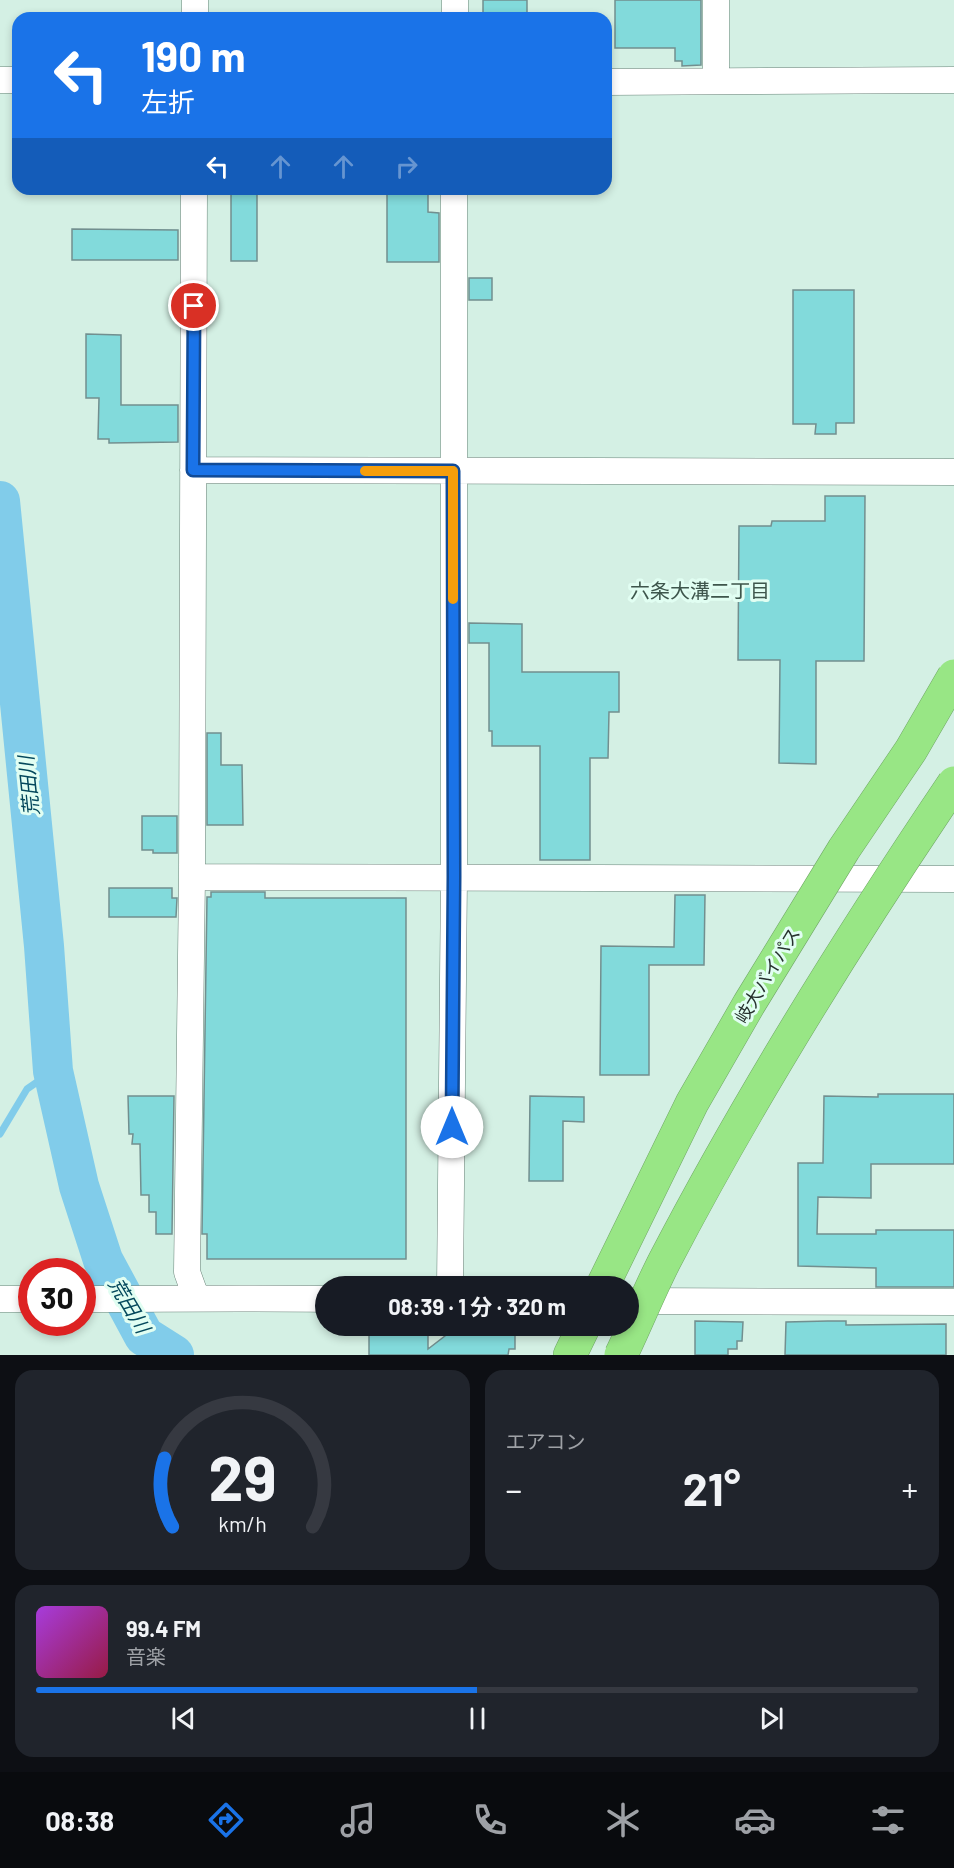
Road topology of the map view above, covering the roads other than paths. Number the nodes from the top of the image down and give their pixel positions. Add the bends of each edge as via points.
1 (716, 0) edge
2 (954, 80) edge
3 (612, 81) edge
4 (716, 81) junction
5 (194, 195) edge
6 (454, 195) edge
7 (193, 470) junction
8 (453, 471) junction
9 (954, 472) edge
10 (954, 676) edge
11 (954, 783) edge
12 (192, 877) junction
13 (454, 877) junction
14 (954, 879) edge
15 (450, 1276) edge
16 (607, 1276) edge
17 (196, 1297) junction
18 (0, 1299) edge
19 (18, 1299) edge
20 (96, 1299) edge
21 (315, 1299) edge
22 (639, 1301) edge
23 (954, 1302) edge
24 (579, 1336) edge
25 (570, 1355) edge
26 (621, 1355) edge

1 - 4 street
2 - 4 street
3 - 4 street
5 - 7 street
6 - 8 street
7 - 8 street
7 - 12 street
8 - 9 street
8 - 13 street
10 - 16 highway, 岐大バイパス, bridge via 743,1014 692,1103
11 - 26 highway, bridge via 843,952 738,1126 664,1262
12 - 13 street
12 - 17 street via 187,1272
13 - 14 street
13 - 15 street
17 - 20 street
17 - 21 street
18 - 19 street
22 - 23 street
24 - 25 highway

